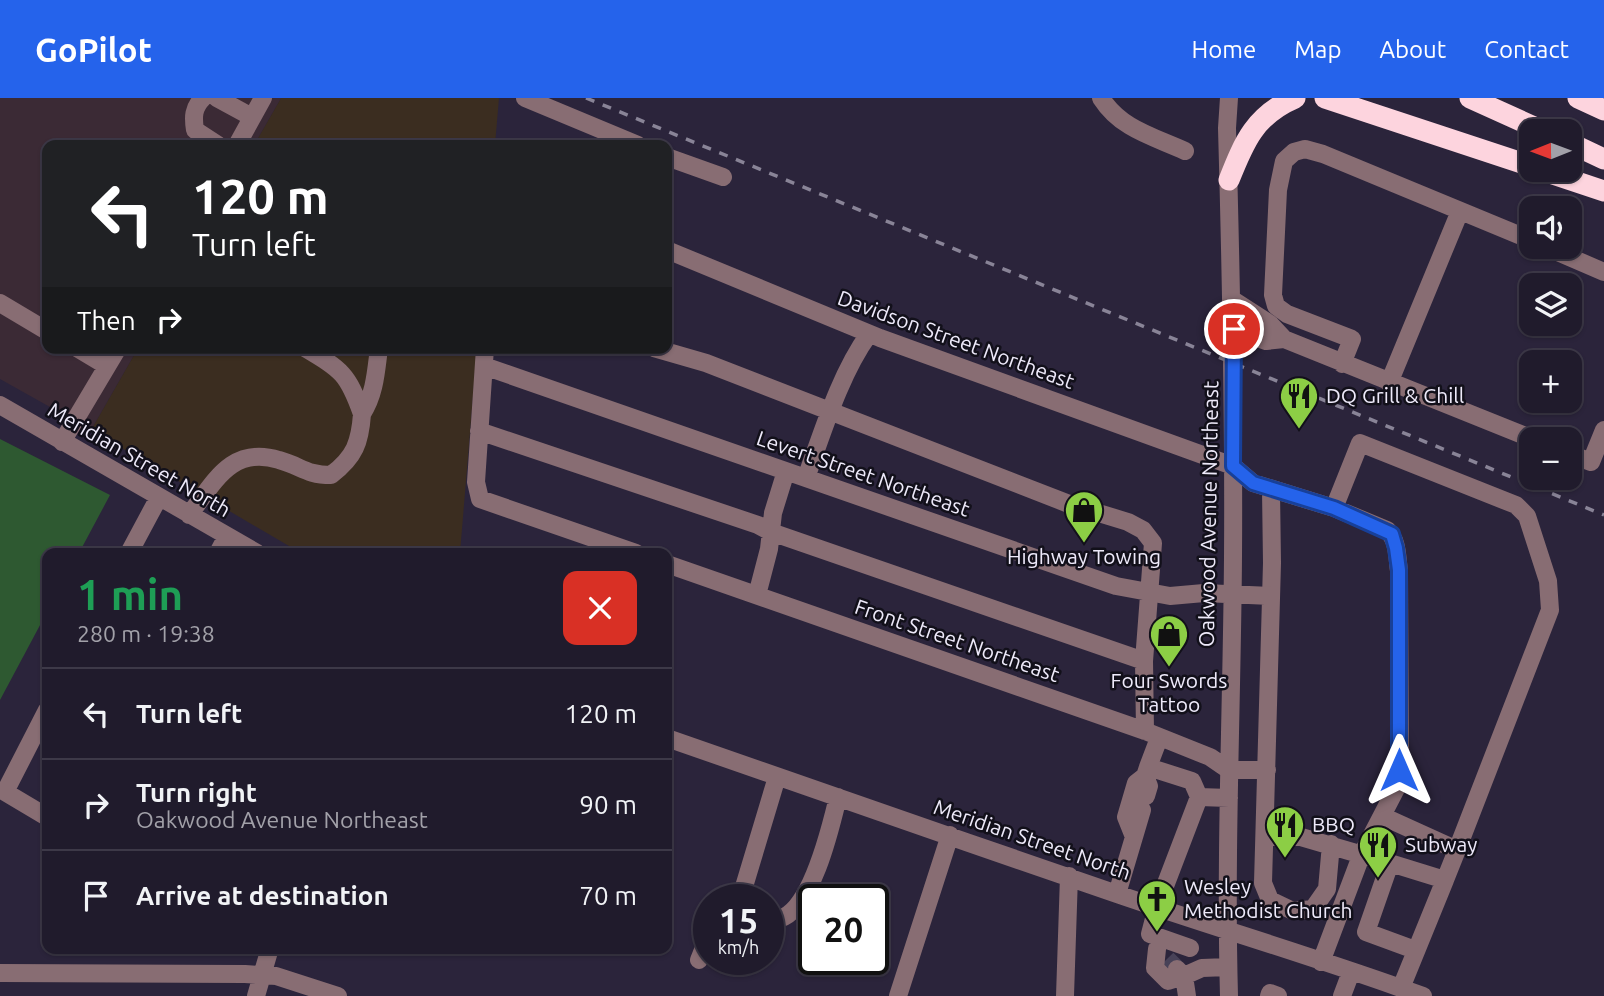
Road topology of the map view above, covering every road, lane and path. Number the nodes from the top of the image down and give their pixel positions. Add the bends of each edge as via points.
1 (203, 98) edge
2 (217, 98) edge
3 (263, 98) edge
4 (525, 98) edge
5 (1101, 98) edge
6 (1229, 98) edge
7 (1295, 98) edge
8 (1325, 98) edge
9 (1470, 98) edge
10 (1578, 98) edge
11 (1604, 110) edge
12 (252, 117) junction
13 (1519, 120) edge
14 (210, 140) edge
15 (240, 140) edge
16 (626, 140) edge
17 (1582, 149) edge
18 (1185, 151) dead end
19 (672, 159) edge
20 (1604, 159) edge
21 (1519, 162) edge
22 (723, 177) dead end
23 (1229, 180) junction
24 (1577, 182) edge
25 (1604, 191) edge
26 (1460, 211) junction
27 (1519, 235) edge
28 (672, 252) edge
29 (1574, 259) edge
30 (1604, 272) edge
31 (1233, 300) junction
32 (0, 303) edge
33 (42, 328) edge
34 (1234, 329) junction
35 (869, 334) junction
36 (1284, 339) junction
37 (672, 353) edge
38 (87, 354) edge
39 (114, 354) edge
40 (315, 354) edge
41 (378, 354) edge
42 (484, 357) edge
43 (1342, 364) junction
44 (107, 366) junction
45 (1389, 383) junction
46 (0, 405) edge
47 (831, 411) junction
48 (362, 414) junction
49 (1604, 430) edge
50 (479, 431) junction
51 (1519, 434) edge
52 (62, 442) junction
53 (1582, 459) edge
54 (1233, 466) junction
55 (786, 471) junction
56 (806, 478) junction
57 (1271, 490) junction
58 (159, 497) junction
59 (1334, 508) junction
60 (189, 515) junction
61 (771, 532) junction
62 (227, 536) junction
63 (132, 548) edge
64 (221, 548) edge
65 (248, 548) edge
66 (622, 548) edge
67 (672, 566) edge
68 (1148, 593) junction
69 (1232, 594) junction
70 (757, 595) junction
71 (1271, 596) junction
72 (1144, 662) junction
73 (42, 720) edge
74 (1152, 735) junction
75 (672, 740) edge
76 (1229, 769) junction
77 (1267, 769) junction
78 (1146, 771) junction
79 (776, 777) junction
80 (838, 797) junction
81 (1199, 797) junction
82 (1229, 798) junction
83 (42, 814) edge
84 (1382, 816) junction
85 (950, 835) junction
86 (1134, 837) junction
87 (1265, 837) junction
88 (1331, 844) junction
89 (1457, 850) junction
90 (1361, 856) junction
91 (1393, 864) junction
92 (1069, 876) junction
93 (1443, 883) junction
94 (745, 884) edge
95 (1116, 894) junction
96 (1157, 907) junction
97 (784, 916) edge
98 (1200, 921) junction
99 (1227, 931) junction
100 (1190, 948) junction
101 (1415, 950) junction
102 (268, 954) edge
103 (1167, 957) junction
104 (1321, 962) junction
105 (1228, 967) junction
106 (1202, 968) junction
107 (1351, 972) junction
108 (0, 973) edge
109 (262, 975) junction
110 (1401, 988) junction
111 (257, 996) edge
112 (338, 996) edge
113 (898, 996) edge
114 (1065, 996) edge
115 (1187, 996) edge
116 (1229, 996) edge
117 (1269, 996) edge
118 (1278, 996) edge
119 (1342, 996) edge
120 (1423, 996) edge

1 - 14 street via 196,105 195,130
2 - 12 street
3 - 12 street
4 - 16 street
5 - 18 street via 1123,123
6 - 23 street, Oakwood Avenue Northeast
7 - 23 highway via 1270,111 1256,125
8 - 21 highway
9 - 13 highway
10 - 11 highway
12 - 15 street
17 - 20 highway
19 - 22 street
23 - 31 street, Oakwood Avenue Northeast
24 - 25 highway
26 - 27 street
26 - 43 street via 1305,149 1284,161 1273,295 1276,306 1352,339
26 - 45 street
28 - 35 street, Davidson Street Northeast
29 - 30 street
31 - 34 street, Oakwood Avenue Northeast
31 - 36 street
32 - 33 street
34 - 36 street via 1266,341
34 - 54 street, Oakwood Avenue Northeast
35 - 47 street
35 - 54 street, Davidson Street Northeast
36 - 43 street
37 - 47 street
38 - 44 street
39 - 44 street
40 - 48 street via 345,376
41 - 48 street via 370,403
42 - 50 street
42 - 55 street, Levert Street Northeast
43 - 45 street
44 - 52 street
45 - 51 street
46 - 52 street, Meridian Street North
47 - 56 street
47 - 68 street via 1143,530 1153,543
48 - 60 street via 360,439 344,465 331,475 308,473 267,457 237,459
49 - 53 street via 1591,462
50 - 61 street via 646,485
50 - 66 street via 476,482 480,499
52 - 58 street, Meridian Street North
54 - 57 street, Davidson Street Northeast via 1253,483
54 - 69 street, Oakwood Avenue Northeast
55 - 56 street, Levert Street Northeast
55 - 61 street
56 - 68 street, Levert Street Northeast via 1116,586
57 - 59 street, Davidson Street Northeast
57 - 71 street
58 - 60 street, Meridian Street North
58 - 63 street
59 - 84 street, Davidson Street Northeast via 1387,530 1396,548 1399,781
59 - 89 street via 1360,443 1516,505 1527,516 1548,581 1550,610
60 - 62 street, Meridian Street North
61 - 70 street
61 - 72 street
62 - 64 street
62 - 65 street, Meridian Street North
67 - 70 street, Front Street Northeast
68 - 69 street, Levert Street Northeast
68 - 72 street
69 - 71 street, Levert Street Northeast
69 - 76 street, Oakwood Avenue Northeast
70 - 74 street, Front Street Northeast
71 - 77 street
72 - 74 street
73 - 83 street via 5,792
74 - 76 street, Front Street Northeast
74 - 78 street
75 - 79 street, Meridian Street North
76 - 77 street
76 - 82 street, Oakwood Avenue Northeast
77 - 87 street
78 - 81 street via 1192,781
78 - 86 street via 1149,786
78 - 86 street via 1136,783 1126,817
79 - 80 street, Meridian Street North
79 - 94 street
80 - 85 street, Meridian Street North
80 - 97 street via 814,876
81 - 82 street
81 - 96 street
82 - 99 street, Oakwood Avenue Northeast
84 - 89 street
84 - 90 street, Davidson Street Northeast
85 - 92 street, Meridian Street North
85 - 113 street
86 - 95 street
87 - 88 street via 1301,837
87 - 88 street via 1263,883 1270,900 1293,911 1313,909 1327,888
88 - 90 street
89 - 93 street
90 - 91 street
90 - 104 street, Davidson Street Northeast
91 - 93 street via 1399,871
91 - 101 street via 1366,932
92 - 95 street, Meridian Street North
92 - 114 street
93 - 101 street
95 - 96 street, Meridian Street North
96 - 98 street, Meridian Street North
96 - 103 street
98 - 99 street, Meridian Street North
98 - 100 street
99 - 104 street, Meridian Street North
99 - 105 street, Oakwood Avenue Northeast
100 - 103 street
100 - 106 street
101 - 110 street
102 - 109 street
103 - 106 street
103 - 115 street
104 - 107 street, Meridian Street North
105 - 106 street
105 - 116 street, Oakwood Avenue Northeast
107 - 110 street, Meridian Street North
107 - 119 street
108 - 109 street
109 - 111 street
109 - 112 street
110 - 120 street, Meridian Street North
117 - 118 street

